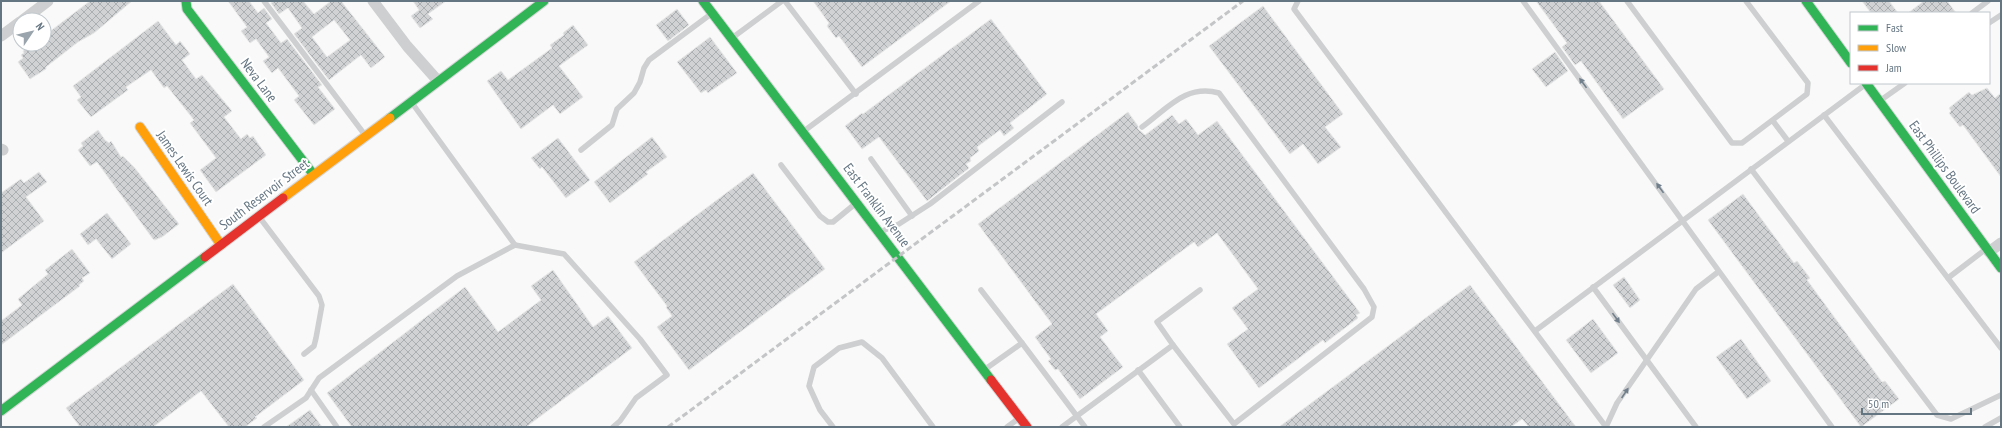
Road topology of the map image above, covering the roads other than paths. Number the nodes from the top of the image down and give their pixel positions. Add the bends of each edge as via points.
1 (48, 1) edge
2 (186, 1) edge
3 (264, 1) edge
4 (374, 1) edge
5 (544, 1) edge
6 (703, 1) edge
7 (782, 1) edge
8 (785, 1) edge
9 (979, 1) edge
10 (1298, 1) edge
11 (1523, 1) edge
12 (1627, 1) edge
13 (1746, 1) edge
14 (1806, 1) edge
15 (1988, 1) edge
16 (34, 12) edge
17 (1973, 12) edge
18 (712, 13) junction
19 (2001, 15) edge
20 (1990, 22) edge
21 (12, 28) edge
22 (1, 36) edge
23 (732, 38) junction
24 (1850, 62) edge
25 (438, 81) junction
26 (1869, 84) edge
27 (1904, 84) edge
28 (856, 94) junction
29 (410, 102) junction
30 (1062, 102) dead end
31 (1879, 102) junction
32 (1824, 115) junction
33 (1773, 121) junction
34 (140, 127) dead end
35 (1142, 127) dead end
36 (803, 132) junction
37 (365, 135) junction
38 (1788, 141) junction
39 (581, 150) dead end
40 (871, 159) dead end
41 (781, 165) dead end
42 (1751, 169) junction
43 (313, 174) junction
44 (857, 203) junction
45 (258, 216) junction
46 (912, 216) junction
47 (1683, 219) junction
48 (879, 232) junction
49 (2001, 243) edge
50 (221, 244) junction
51 (515, 244) junction
52 (1988, 250) junction
53 (2001, 268) edge
54 (1718, 272) junction
55 (1948, 278) junction
56 (1593, 287) junction
57 (981, 290) dead end
58 (1200, 290) dead end
59 (1535, 332) junction
60 (1022, 343) junction
61 (1173, 345) junction
62 (2001, 348) edge
63 (304, 354) dead end
64 (1647, 360) junction
65 (984, 370) junction
66 (1138, 370) junction
67 (311, 390) junction
68 (2001, 395) edge
69 (1, 411) edge
70 (1077, 416) junction
71 (1020, 417) junction
72 (2001, 418) edge
73 (264, 427) edge
74 (337, 427) edge
75 (613, 427) edge
76 (833, 427) edge
77 (933, 427) edge
78 (1007, 427) edge
79 (1027, 427) edge
80 (1062, 427) edge
81 (1085, 427) edge
82 (1180, 427) edge
83 (1606, 427) edge
84 (1696, 427) edge
85 (1832, 427) edge
86 (1985, 427) edge

1 - 16 street
2 - 43 street, Neva Lane via 187,9
3 - 37 lane
4 - 25 street via 407,46
5 - 25 street, South Reservoir Street
6 - 18 street, East Franklin Avenue
7 - 23 lane
8 - 28 lane
9 - 28 lane
10 - 59 lane via 1294,9
47 -> 11 lane
12 - 33 lane via 1732,143 1742,143
13 - 33 lane via 1808,83 1807,94
14 - 24 street
15 - 17 lane
18 - 23 street, East Franklin Avenue
18 - 39 lane via 649,60 634,93 617,109 612,125
19 - 20 lane
21 - 22 street
23 - 36 street, East Franklin Avenue
25 - 29 street, South Reservoir Street
26 - 31 street, East Phillips Boulevard
26 - 32 lane
27 - 31 lane
28 - 36 lane
29 - 37 street, South Reservoir Street
29 - 51 lane
30 - 46 lane
31 - 52 street, East Phillips Boulevard
32 - 38 lane
32 - 55 lane
33 - 38 lane
34 - 50 street, James Lewis Court
35 - 61 lane via 1186,94 1207,90 1219,94 1364,289 1374,307 1372,317 1234,424
36 - 44 street, East Franklin Avenue
37 - 43 street, South Reservoir Street
38 - 42 lane
40 - 46 lane
41 - 44 lane via 820,216 828,222 833,222
42 - 47 lane
42 - 68 lane via 1937,415 1951,419
43 - 45 street, South Reservoir Street
44 - 48 street, East Franklin Avenue
45 - 50 street, South Reservoir Street
45 - 63 lane via 319,296 322,305 314,346
46 - 48 lane
47 - 54 lane
47 - 56 lane
48 - 65 street, East Franklin Avenue
49 - 52 street
50 - 69 street, South Reservoir Street
51 - 67 lane via 457,276 319,378
51 - 75 lane via 564,254 640,339 667,375 636,398
52 - 53 street, East Phillips Boulevard
52 - 55 lane
54 - 64 lane via 1696,288
54 - 85 lane
55 - 62 lane
56 - 59 lane
56 -> 64 lane
57 - 60 lane
58 - 61 lane via 1157,322
59 - 83 lane
60 - 65 lane
60 - 70 lane
61 - 66 lane
83 -> 64 lane via 1617,404
64 - 84 lane
65 - 71 street, East Franklin Avenue
66 - 70 lane
66 - 82 lane
67 - 73 lane via 306,398
67 - 74 lane
70 - 80 lane
70 - 81 lane
71 - 78 lane
71 - 79 street, East Franklin Avenue
72 - 86 lane
76 - 77 lane via 820,410 809,386 814,367 839,348 862,342 882,358

